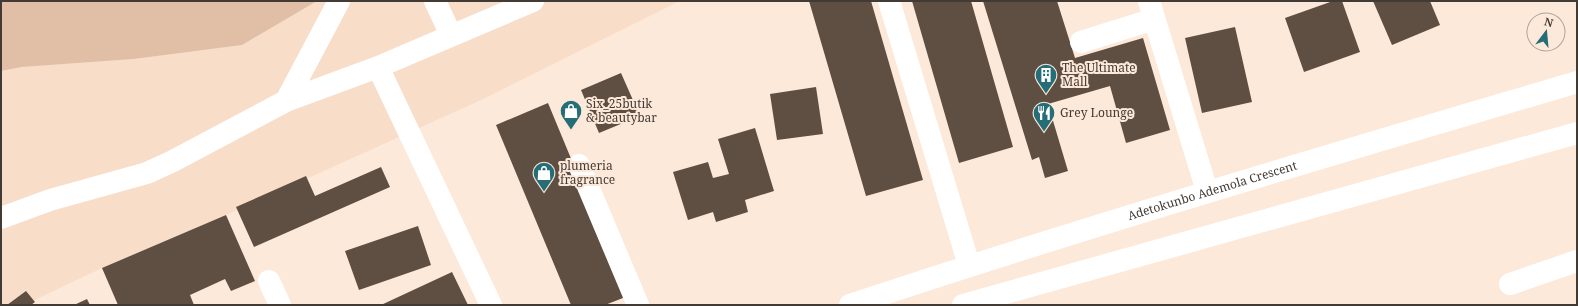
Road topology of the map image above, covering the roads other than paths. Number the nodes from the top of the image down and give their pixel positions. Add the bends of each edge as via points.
1 (339, 1) edge
2 (435, 1) edge
3 (533, 1) edge
4 (889, 1) edge
5 (1152, 10) edge
6 (451, 35) junction
7 (1081, 42) dead end
8 (378, 67) junction
9 (1577, 82) edge
10 (286, 101) junction
11 (1577, 132) edge
12 (579, 165) dead end
13 (1207, 191) junction
14 (1, 218) edge
15 (1577, 261) edge
16 (969, 266) junction
17 (269, 281) dead end
18 (1510, 284) dead end
19 (280, 305) edge
20 (491, 305) edge
21 (638, 305) edge
22 (850, 305) edge
23 (963, 305) edge

1 - 10 main road
2 - 6 main road
3 - 6 main road
4 - 16 main road
5 - 7 main road
5 - 13 main road
6 - 8 main road
8 - 10 main road
8 - 20 main road
9 - 13 main road, Adetokunbo Ademola Crescent
10 - 14 main road via 147,173 50,200
11 - 23 main road
12 - 21 main road
13 - 16 main road, Adetokunbo Ademola Crescent
15 - 18 main road
16 - 22 main road, Adetokunbo Ademola Crescent
17 - 19 main road

